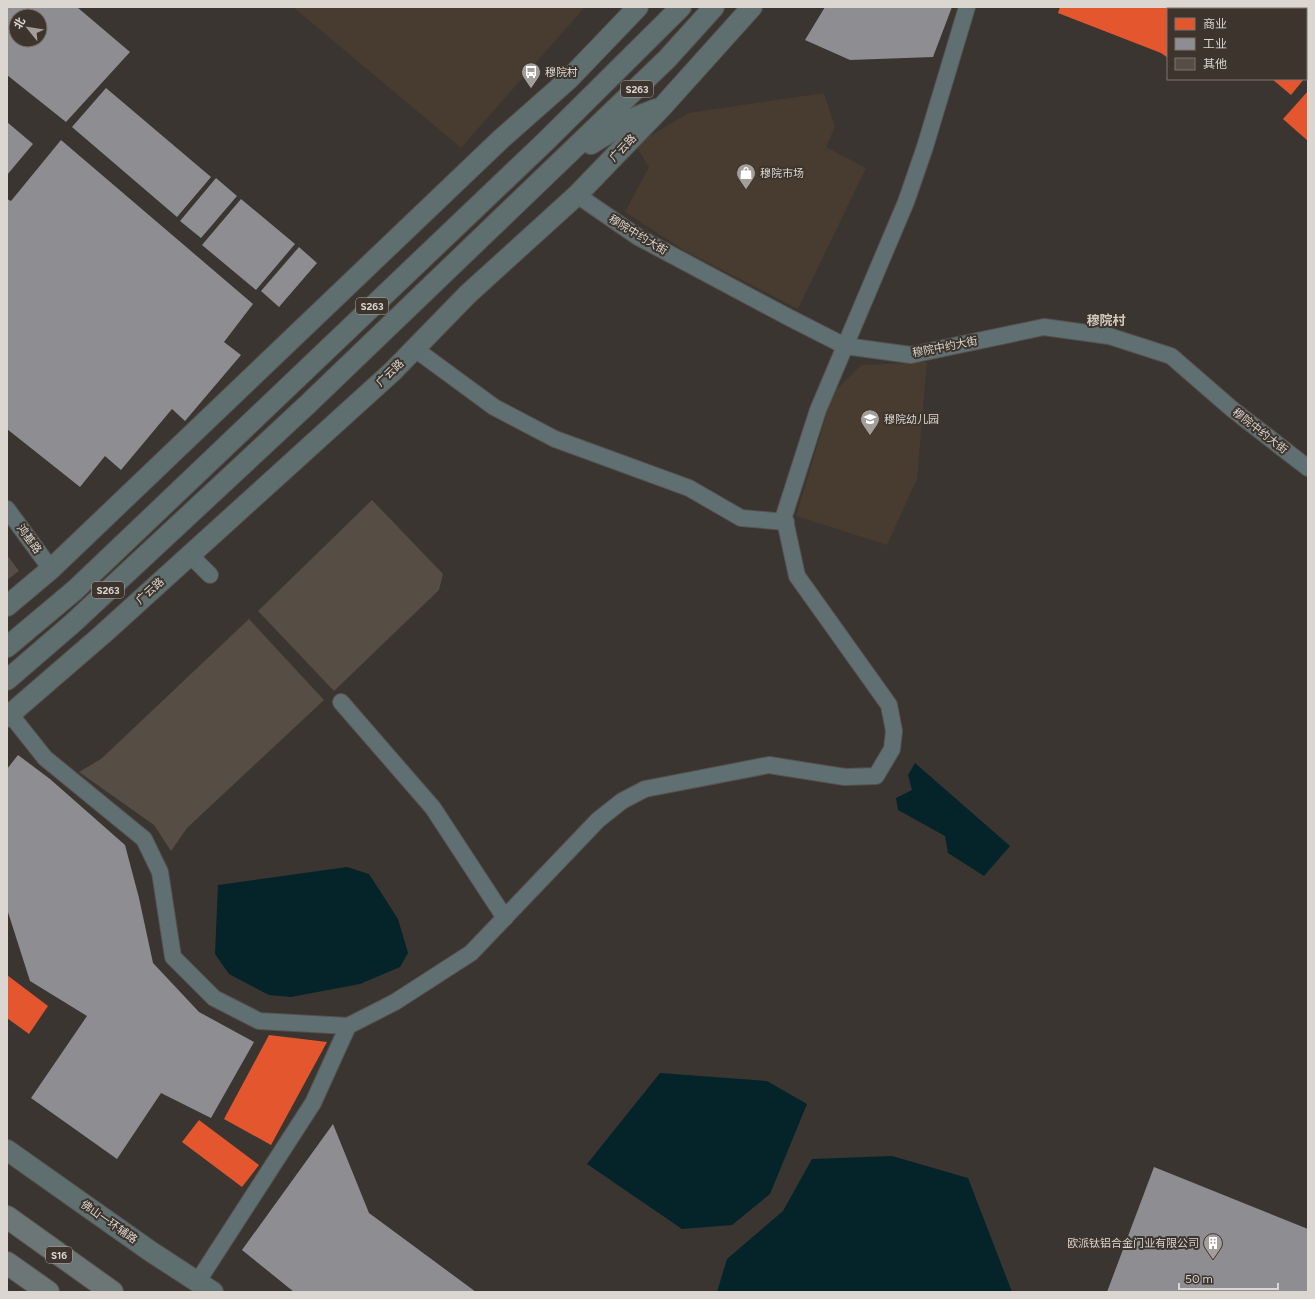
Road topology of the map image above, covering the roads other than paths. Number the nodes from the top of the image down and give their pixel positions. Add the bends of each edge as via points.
1 (638, 7) edge
2 (681, 7) edge
3 (714, 7) edge
4 (752, 7) edge
5 (967, 7) edge
6 (569, 78) junction
7 (663, 106) junction
8 (547, 140) junction
9 (555, 167) junction
10 (577, 195) junction
11 (845, 346) junction
12 (415, 349) junction
13 (1308, 468) edge
14 (7, 509) edge
15 (786, 522) junction
16 (190, 555) junction
17 (51, 569) junction
18 (210, 575) dead end
19 (7, 606) edge
20 (7, 647) edge
21 (7, 680) edge
22 (341, 702) dead end
23 (9, 716) edge
24 (505, 918) junction
25 (348, 1026) junction
26 (7, 1150) edge
27 (7, 1217) edge
28 (7, 1263) edge
29 (205, 1287) edge
30 (48, 1292) edge
31 (112, 1292) edge

1 - 6 main road, S263
2 - 8 main road, S263
3 - 9 main road, S263 via 668,59
4 - 7 main road, 广云路 / S263
5 - 11 street via 906,202
6 - 8 main road
6 - 17 main road, S263 via 500,140
7 - 9 main road via 631,119
7 - 10 main road, 广云路 / S263
8 - 20 main road, S263 via 75,590
9 - 21 main road, S263 via 208,498 73,623
10 - 11 street, 穆院中约大街 via 638,237
10 - 12 main road, 广云路 / S263 via 468,294
11 - 13 street, 穆院中约大街 via 911,355 1044,327 1109,336 1171,356
11 - 15 street via 818,410 784,516
12 - 15 street via 494,408 555,439 689,488 741,518
12 - 16 main road, 广云路 / S263
14 - 17 street, 鸿基路
15 - 24 street via 797,576 888,705 894,731 892,749 876,776 845,777 769,765 645,789 622,801 598,820
16 - 18 street
16 - 23 main road, 广云路 / S263
17 - 19 main road, S263
22 - 24 street via 433,808
23 - 25 street via 45,758 144,839 160,872 173,957 214,998 259,1021
24 - 25 street via 471,952 395,1002
25 - 29 street via 313,1103
26 - 29 main road, 佛山一环辅路
27 - 31 highway, S16
28 - 30 highway

